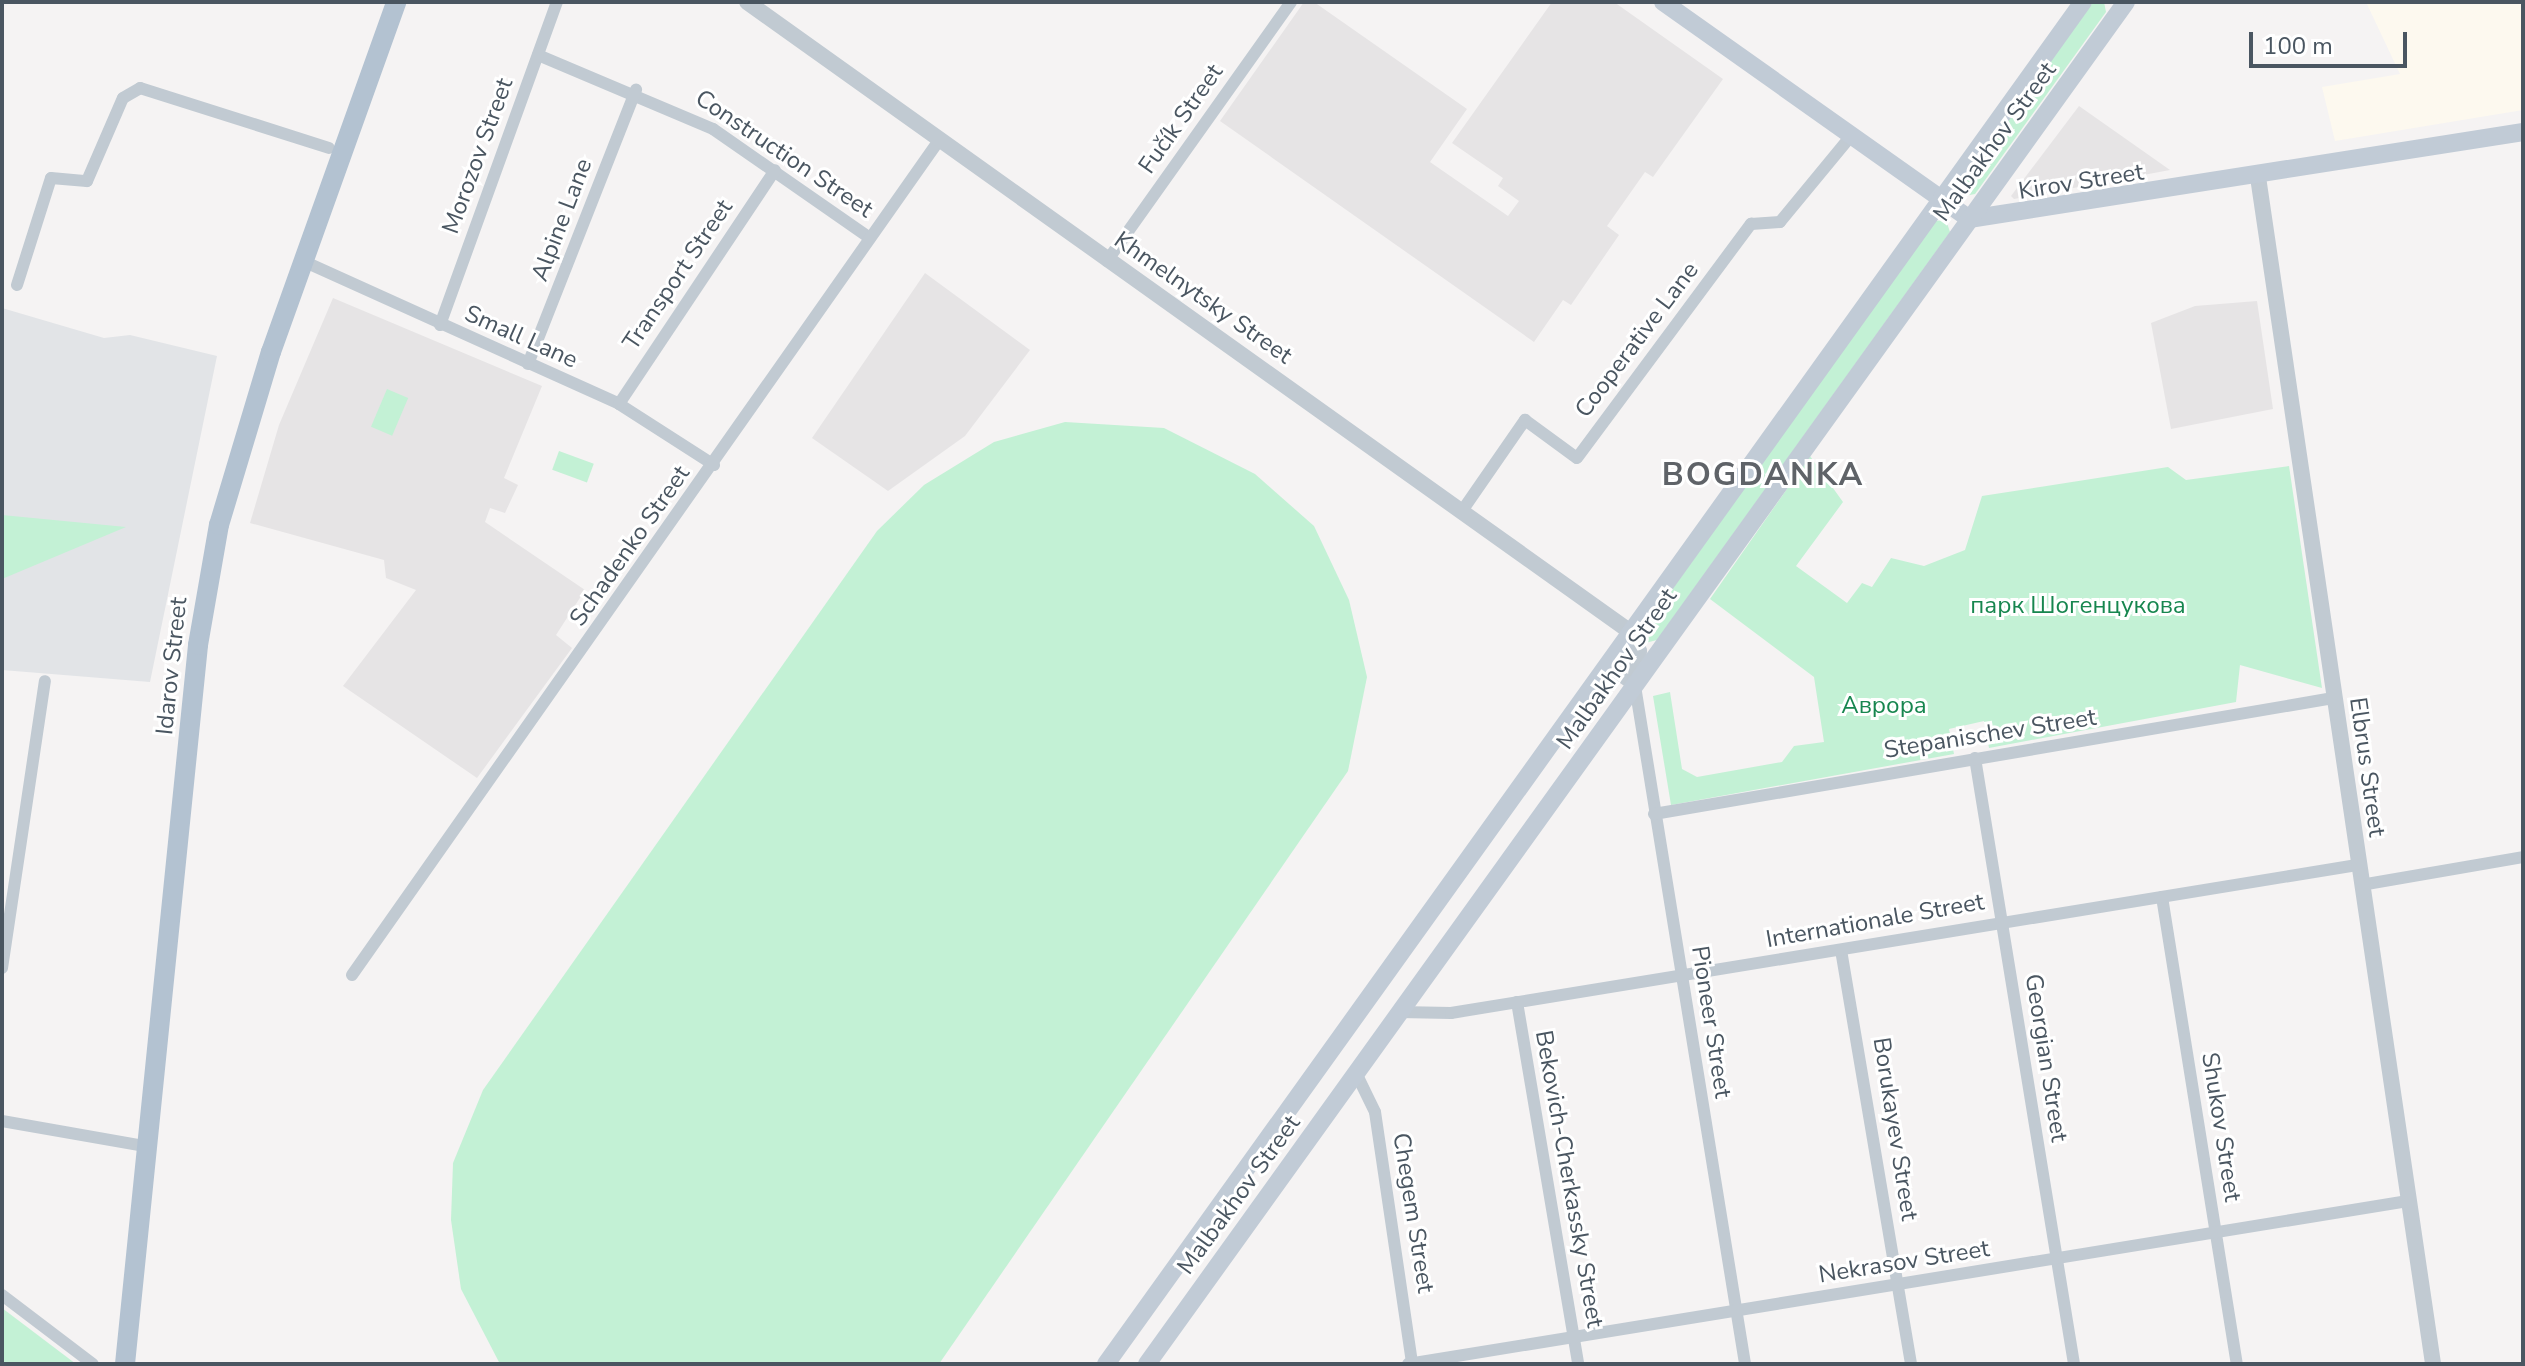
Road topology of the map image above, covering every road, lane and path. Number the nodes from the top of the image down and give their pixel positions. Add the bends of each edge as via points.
1 (382, 2) edge
2 (396, 2) edge
3 (557, 2) edge
4 (747, 2) edge
5 (1291, 2) edge
6 (1663, 2) edge
7 (2083, 2) edge
8 (2126, 2) edge
9 (538, 55) junction
10 (636, 90) junction
11 (2523, 132) edge
12 (1851, 136) junction
13 (940, 139) junction
14 (329, 148) junction
15 (775, 170) junction
16 (2258, 177) junction
17 (1941, 200) junction
18 (1969, 219) junction
19 (870, 238) junction
20 (303, 261) junction
21 (1107, 261) junction
22 (17, 285) dead end
23 (440, 325) junction
24 (528, 364) junction
25 (619, 404) junction
26 (714, 465) junction
27 (1462, 511) junction
28 (1632, 633) junction
29 (1648, 652) junction
30 (1607, 667) junction
31 (45, 681) dead end
32 (1635, 686) junction
33 (2333, 698) junction
34 (1975, 758) junction
35 (1654, 814) junction
36 (2523, 857) edge
37 (2357, 865) junction
38 (2361, 885) junction
39 (2162, 897) junction
40 (2000, 922) junction
41 (1841, 950) junction
42 (2, 968) edge
43 (352, 975) dead end
44 (1681, 975) junction
45 (1517, 1002) junction
46 (1399, 1012) junction
47 (1356, 1073) junction
48 (2, 1121) edge
49 (138, 1145) junction
50 (2408, 1201) junction
51 (2216, 1232) junction
52 (2057, 1260) junction
53 (1898, 1286) junction
54 (2, 1295) edge
55 (1737, 1312) junction
56 (1573, 1336) junction
57 (93, 1364) edge
58 (113, 1364) edge
59 (125, 1364) edge
60 (1106, 1364) edge
61 (1147, 1364) edge
62 (1410, 1364) edge
63 (1578, 1364) edge
64 (1745, 1364) edge
65 (1911, 1364) edge
66 (2074, 1364) edge
67 (2237, 1364) edge
68 (2433, 1364) edge

1 - 14 main road, Idarov Street
2 - 20 main road, Idarov Street
3 - 9 street, Morozov Street
4 - 13 street, Khmelnytsky Street
5 - 21 street, Fučík Street
6 - 12 main road
7 - 17 main road, Malbakhov Street
8 - 18 main road, Malbakhov Street
9 - 10 street, Construction Street
9 - 23 street, Morozov Street
10 - 15 street, Construction Street
10 - 24 street, Alpine Lane
11 - 16 main road, Kirov Street
12 - 17 main road
12 - 27 street, Cooperative Lane via 1780,222 1751,224 1577,458 1525,420
13 - 19 street, Schadenko Street
13 - 21 street, Khmelnytsky Street
14 - 22 street via 140,88 123,98 87,181 51,178
14 - 49 main road, Idarov Street via 220,470 195,583
15 - 19 street, Construction Street
15 - 25 street, Transport Street
16 - 18 main road, Kirov Street
16 - 33 street, Elbrus Street
17 - 18 main road
17 - 28 main road, Malbakhov Street
18 - 29 main road, Malbakhov Street
19 - 26 street, Schadenko Street
20 - 23 street, Small Lane
20 - 59 main road, Idarov Street via 236,460 202,615
21 - 27 street, Khmelnytsky Street
23 - 24 street, Small Lane
24 - 25 street, Small Lane
25 - 26 street, Small Lane
26 - 43 street, Schadenko Street
27 - 28 street, Khmelnytsky Street
28 - 29 street
28 - 30 main road, Malbakhov Street
29 - 32 main road, Malbakhov Street
30 - 32 street
30 - 60 main road, Malbakhov Street
31 - 42 street
32 - 35 street, Pioneer Street
32 - 46 main road, Malbakhov Street
33 - 34 street, Stepanischev Street
33 - 37 street, Elbrus Street
34 - 35 street, Stepanischev Street
34 - 40 street, Georgian Street
35 - 44 street, Pioneer Street
36 - 38 street
37 - 38 street, Elbrus Street
37 - 39 street, Internationale Street
38 - 50 street, Elbrus Street
39 - 40 street, Internationale Street
39 - 51 street, Shukov Street
40 - 41 street, Internationale Street
40 - 52 street, Georgian Street
41 - 44 street, Internationale Street
41 - 53 street, Borukayev Street
44 - 45 street, Internationale Street
44 - 55 street, Pioneer Street
45 - 46 street, Internationale Street
45 - 56 street, Bekovich-Cherkassky Street
46 - 47 main road, Malbakhov Street
47 - 61 main road, Malbakhov Street
47 - 62 street, Chegem Street via 1375,1112
48 - 49 street
49 - 58 main road, Idarov Street
50 - 51 street, Nekrasov Street
50 - 68 street, Elbrus Street
51 - 52 street, Nekrasov Street
51 - 67 street, Shukov Street
52 - 53 street, Nekrasov Street
52 - 66 street, Georgian Street
53 - 55 street, Nekrasov Street
53 - 65 street, Borukayev Street
54 - 57 street
55 - 56 street, Nekrasov Street
55 - 64 street, Pioneer Street
56 - 62 street, Nekrasov Street
56 - 63 street, Bekovich-Cherkassky Street

